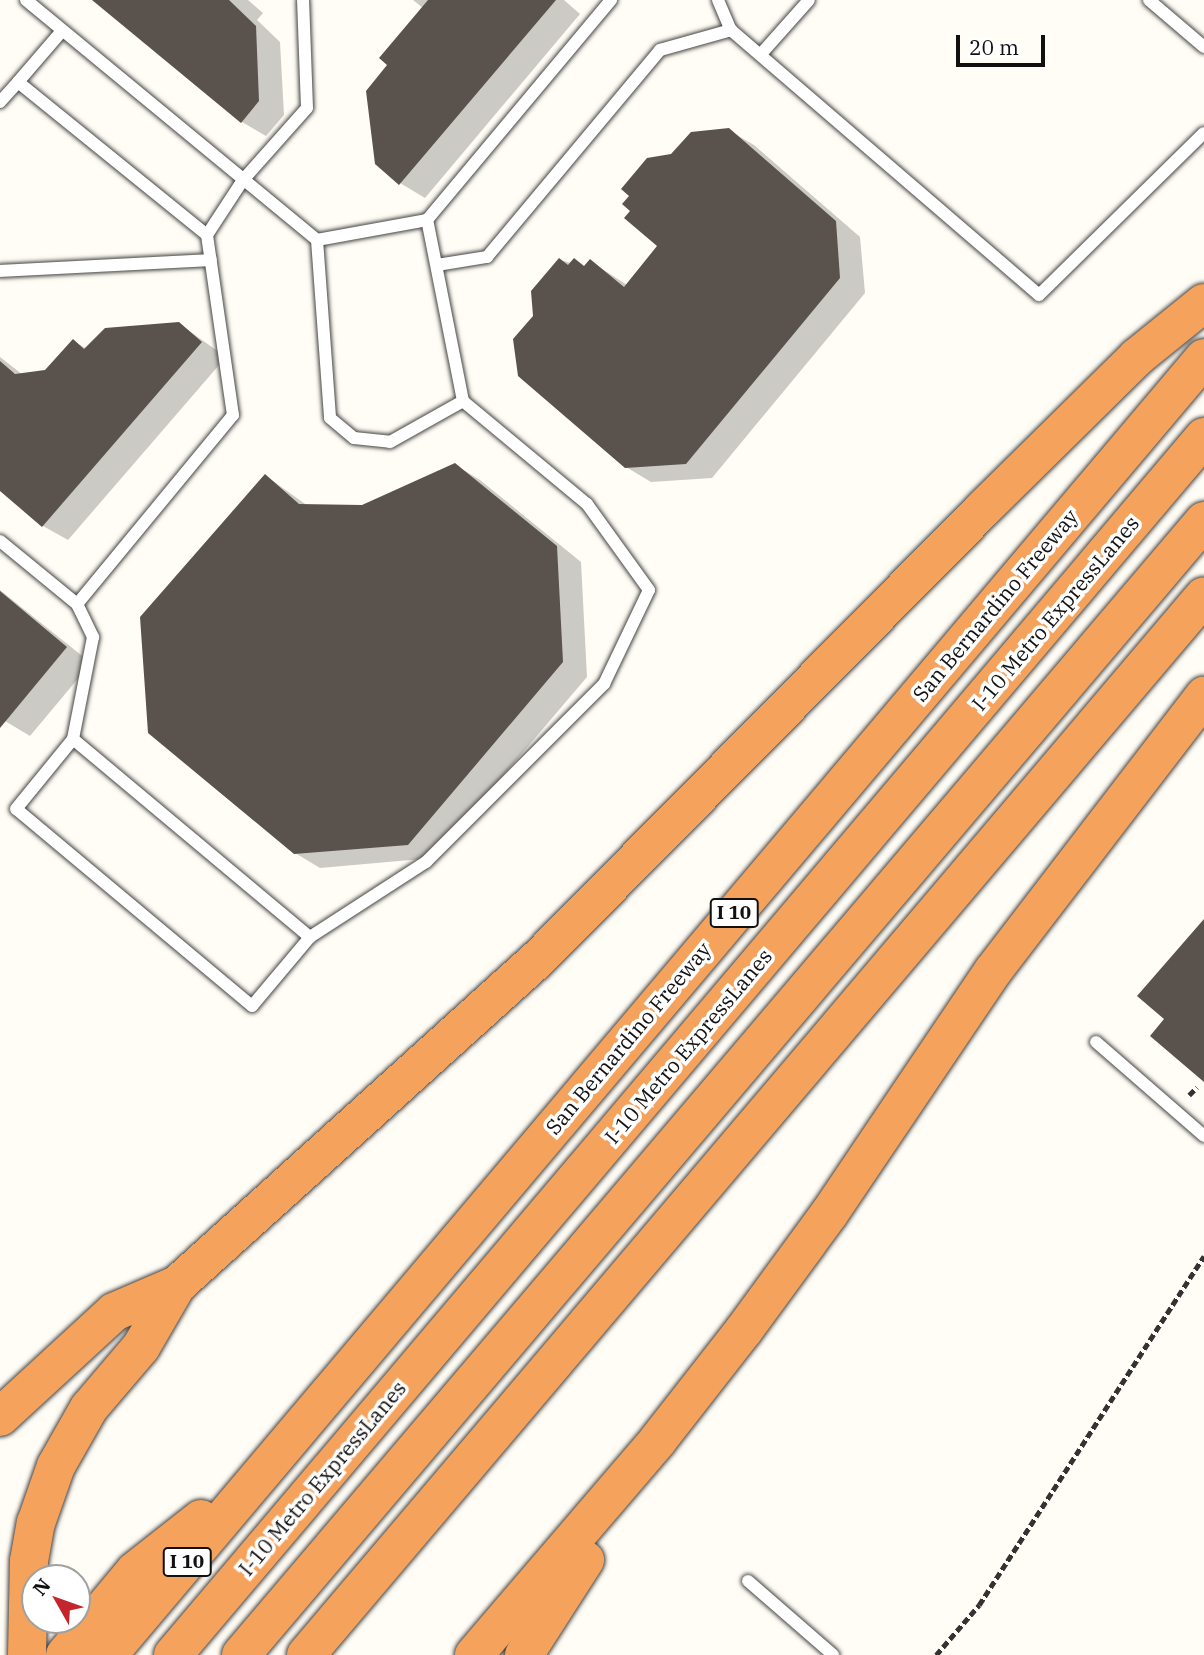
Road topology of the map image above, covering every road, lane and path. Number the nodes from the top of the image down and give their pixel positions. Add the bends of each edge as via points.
1 (26, 0) edge
2 (303, 0) edge
3 (611, 0) edge
4 (718, 0) edge
5 (809, 0) edge
6 (1149, 0) edge
7 (731, 30) junction
8 (61, 32) junction
9 (1204, 47) edge
10 (761, 54) junction
11 (18, 82) junction
12 (0, 102) edge
13 (1204, 133) edge
14 (243, 180) junction
15 (427, 220) junction
16 (207, 235) junction
17 (317, 240) junction
18 (211, 260) junction
19 (437, 265) junction
20 (0, 271) edge
21 (1204, 303) edge
22 (1204, 358) edge
23 (463, 401) junction
24 (1204, 437) edge
25 (1204, 521) edge
26 (0, 541) edge
27 (1204, 596) edge
28 (77, 604) junction
29 (1204, 696) edge
30 (73, 739) junction
31 (310, 937) junction
32 (1096, 1042) dead end
33 (1204, 1136) edge
34 (1204, 1256) edge
35 (177, 1285) junction
36 (0, 1417) edge
37 (659, 1440) junction
38 (266, 1468) junction
39 (748, 1581) dead end
40 (27, 1653) edge
41 (65, 1655) edge
42 (108, 1655) edge
43 (173, 1655) edge
44 (241, 1655) edge
45 (306, 1655) edge
46 (474, 1655) edge
47 (524, 1655) edge
48 (833, 1655) edge
49 (936, 1655) edge

1 - 8 lane
2 - 14 lane via 307,108
3 - 15 lane
4 - 7 lane
5 - 10 lane
6 - 9 lane
7 - 10 lane
7 - 19 lane via 660,50 487,257
8 - 11 lane
8 - 14 lane
10 - 13 lane via 1040,295
11 - 12 lane
11 - 16 lane
14 - 16 lane
14 - 17 lane
15 - 17 lane
15 - 19 lane
16 - 18 lane
17 - 23 lane via 330,418 354,438 390,442
18 - 20 lane
18 - 28 lane via 233,415
19 - 23 lane
21 - 35 highway via 1137,357 1040,452 537,960
22 - 38 highway, San Bernardino Freeway / I 10
23 - 31 lane via 587,504 649,590 604,684 426,862
24 - 43 highway, I-10 Metro ExpressLanes
25 - 44 highway
26 - 28 lane
27 - 45 highway
28 - 30 lane via 93,637
29 - 37 highway via 993,971 829,1214
30 - 31 lane
30 - 31 lane via 16,809 252,1006
32 - 33 lane
34 - 49 path via 979,1605
35 - 36 highway via 114,1312
35 - 40 highway via 141,1347 89,1408 56,1466 36,1523 29,1561
37 - 46 highway
37 - 47 highway via 618,1517 576,1571
38 - 41 highway via 135,1572
38 - 42 highway, San Bernardino Freeway / I 10
39 - 48 lane

